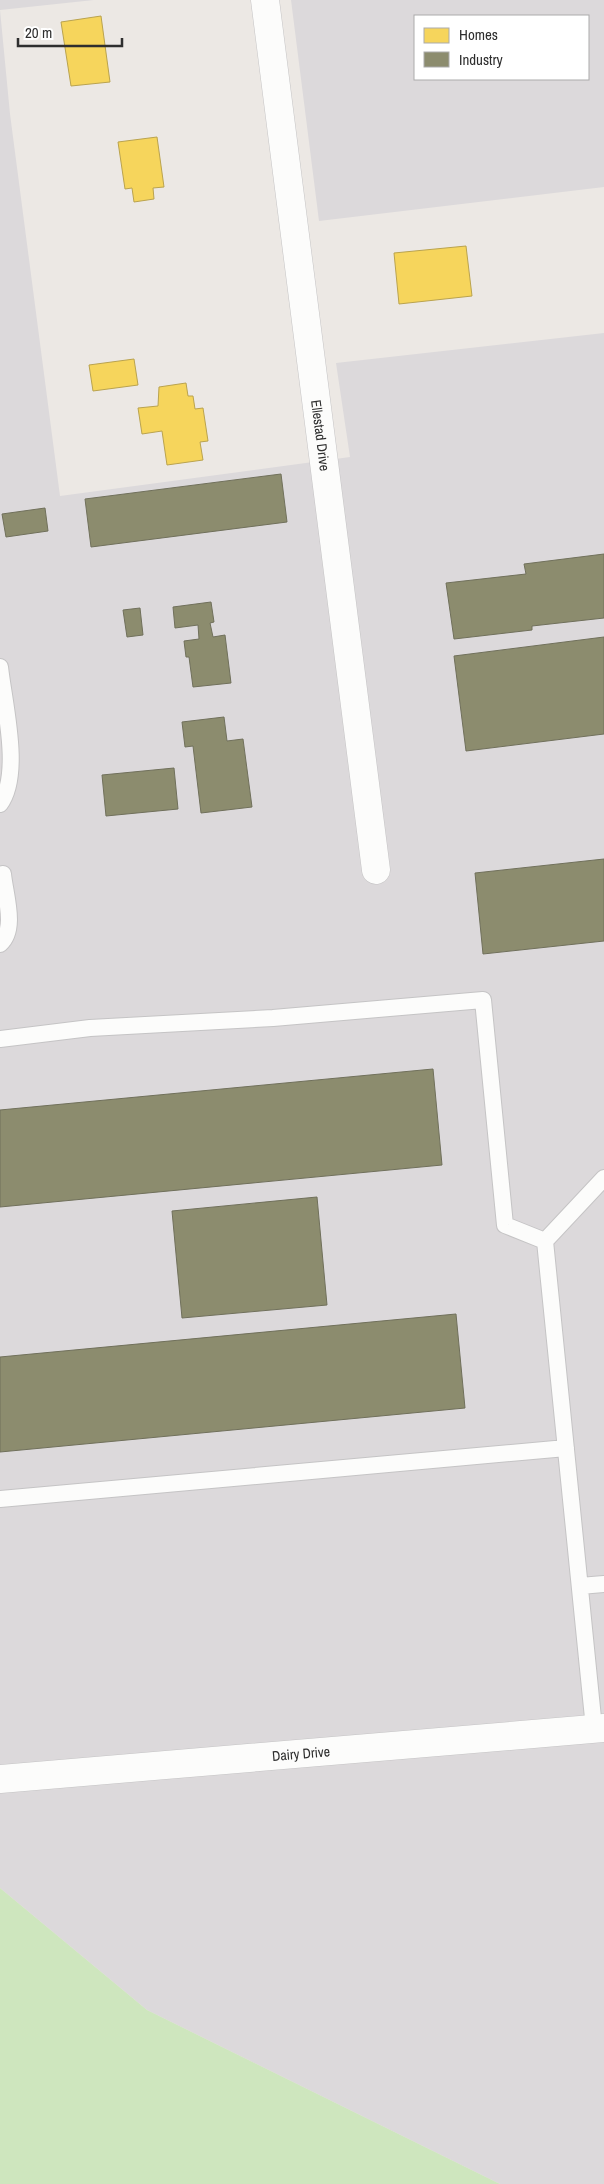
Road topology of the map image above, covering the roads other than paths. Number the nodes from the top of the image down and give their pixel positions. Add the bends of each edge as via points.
1 (265, 0) edge
2 (0, 667) edge
3 (0, 804) edge
4 (376, 870) dead end
5 (3, 874) dead end
6 (0, 944) edge
7 (0, 1039) edge
8 (604, 1178) edge
9 (545, 1241) junction
10 (566, 1448) junction
11 (0, 1499) edge
12 (604, 1584) edge
13 (580, 1586) junction
14 (599, 1728) edge
15 (0, 1779) edge

1 - 4 street, Ellestad Drive
2 - 3 lane via 12,769 9,789
5 - 6 lane via 9,926 5,940
7 - 9 lane via 90,1028 273,1018 483,1000 505,1224
8 - 9 lane
9 - 10 lane
10 - 11 lane
10 - 13 lane
12 - 13 lane
13 - 14 lane
14 - 15 street, Dairy Drive

